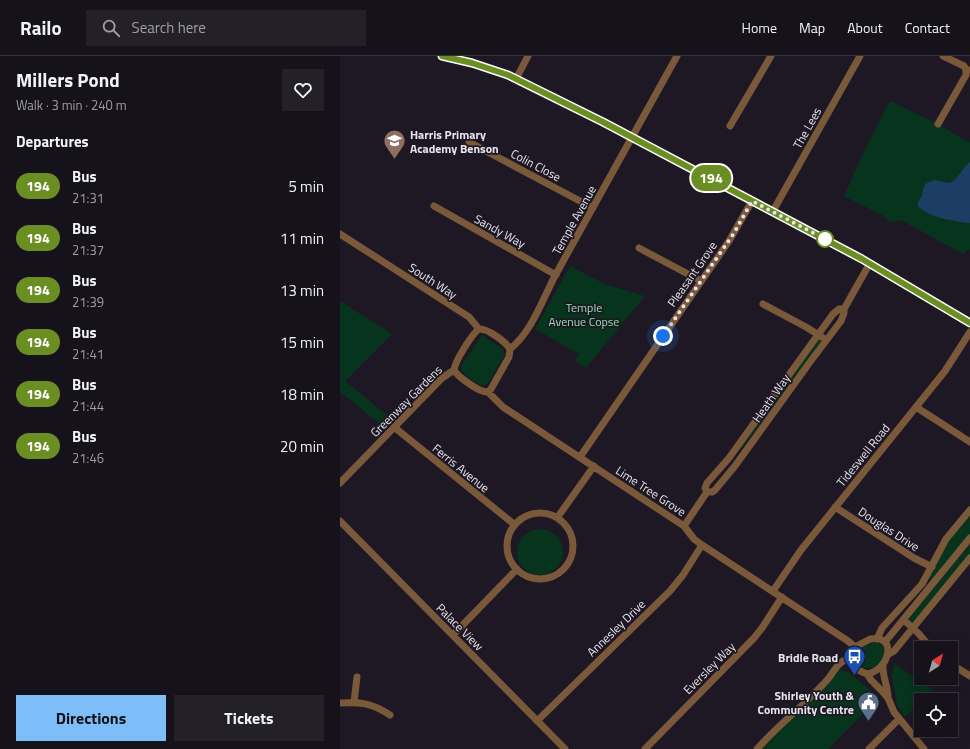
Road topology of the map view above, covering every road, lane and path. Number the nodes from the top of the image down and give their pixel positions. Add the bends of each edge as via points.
1 (442, 56) edge
2 (528, 56) edge
3 (677, 56) edge
4 (770, 56) edge
5 (860, 56) edge
6 (943, 56) edge
7 (968, 70) edge
8 (516, 79) junction
9 (938, 124) dead end
10 (730, 126) dead end
11 (633, 137) junction
12 (469, 142) dead end
13 (752, 201) junction
14 (434, 206) dead end
15 (593, 208) junction
16 (773, 211) junction
17 (340, 234) edge
18 (639, 248) dead end
19 (870, 263) junction
20 (556, 275) junction
21 (701, 281) junction
22 (763, 304) dead end
23 (844, 309) junction
24 (970, 323) edge
25 (479, 329) junction
26 (970, 332) edge
27 (818, 334) junction
28 (826, 340) junction
29 (510, 348) junction
30 (454, 370) junction
31 (488, 392) junction
32 (916, 407) junction
33 (394, 427) junction
34 (970, 442) edge
35 (735, 450) junction
36 (743, 456) junction
37 (580, 457) junction
38 (594, 466) junction
39 (340, 483) edge
40 (707, 492) junction
41 (836, 507) junction
42 (970, 510) edge
43 (557, 518) junction
44 (340, 521) edge
45 (515, 525) junction
46 (684, 526) junction
47 (970, 538) edge
48 (702, 545) junction
49 (970, 558) edge
50 (932, 568) junction
51 (517, 569) junction
52 (773, 591) junction
53 (782, 597) junction
54 (904, 620) junction
55 (913, 628) junction
56 (453, 636) junction
57 (877, 639) junction
58 (925, 641) edge
59 (884, 642) junction
60 (855, 647) junction
61 (889, 654) junction
62 (849, 658) junction
63 (883, 664) junction
64 (958, 668) edge
65 (867, 674) junction
66 (970, 676) edge
67 (357, 677) dead end
68 (888, 698) junction
69 (354, 702) junction
70 (340, 703) edge
71 (390, 715) dead end
72 (899, 719) junction
73 (537, 721) junction
74 (565, 749) edge
75 (645, 749) edge
76 (757, 749) edge
77 (868, 749) edge
78 (924, 749) edge

1 - 8 street via 483,66
2 - 8 street
3 - 11 street, Temple Avenue
4 - 10 street
5 - 16 street, The Lees
6 - 7 street
7 - 9 street
8 - 11 street
11 - 13 street
11 - 15 street, Temple Avenue
12 - 15 street, Colin Close
13 - 16 street
13 - 21 street, Pleasant Grove via 734,233
14 - 20 street, Sandy Way
15 - 20 street, Temple Avenue
16 - 19 street
17 - 25 street, South Way via 469,317
18 - 21 street
19 - 23 street, Heath Way
19 - 24 street
20 - 29 street, Temple Avenue via 524,334
21 - 37 street, Pleasant Grove
22 - 27 street
23 - 27 street, Heath Way via 836,311
23 - 28 street, Heath Way via 841,321
25 - 29 street, South Way via 486,330
25 - 30 street, Greenway Gardens via 459,357
26 - 32 street, Tideswell Road via 954,358
27 - 28 street
27 - 35 street, Heath Way
28 - 36 street, Heath Way
29 - 31 street, Temple Avenue via 509,356
30 - 31 street, Lime Tree Grove via 482,392
30 - 33 street, Greenway Gardens via 442,378
31 - 37 street, Lime Tree Grove via 503,407
32 - 34 street
32 - 41 street, Tideswell Road
33 - 39 street, Greenway Gardens
33 - 45 street, Ferris Avenue
35 - 36 street
35 - 40 street, Heath Way via 707,483
36 - 40 street, Heath Way via 715,490
37 - 38 street, Lime Tree Grove
38 - 43 street
38 - 46 street, Lime Tree Grove
40 - 46 street, Heath Way
41 - 50 street, Douglas Drive
41 - 52 street, Tideswell Road via 801,550
42 - 50 street via 946,539
43 - 45 street via 538,514 525,517
43 - 51 street via 567,527 572,540 572,554 566,566 555,575 542,579 528,577
44 - 56 street, Palace View
45 - 51 street via 507,542 511,562
46 - 48 street, Lime Tree Grove
47 - 54 street
48 - 52 street, Lime Tree Grove
48 - 73 street, Annesley Drive via 670,591
49 - 55 street
50 - 57 street via 916,592 882,628
51 - 56 street
52 - 53 street, Lime Tree Grove
53 - 60 street, Lime Tree Grove
53 - 75 street, Eversley Way via 754,638
54 - 55 street
54 - 59 street
55 - 58 street
55 - 61 street
56 - 73 street, Palace View
57 - 59 street
57 - 60 street via 870,639
59 - 61 street
60 - 62 street
61 - 63 street
62 - 65 street via 853,666
62 - 76 street via 841,661 817,691
63 - 65 street via 874,672
63 - 68 street
64 - 66 street
65 - 68 street
67 - 69 street
68 - 72 street
69 - 70 street
69 - 71 street via 377,706
72 - 77 street
72 - 78 street
73 - 74 street, Palace View

